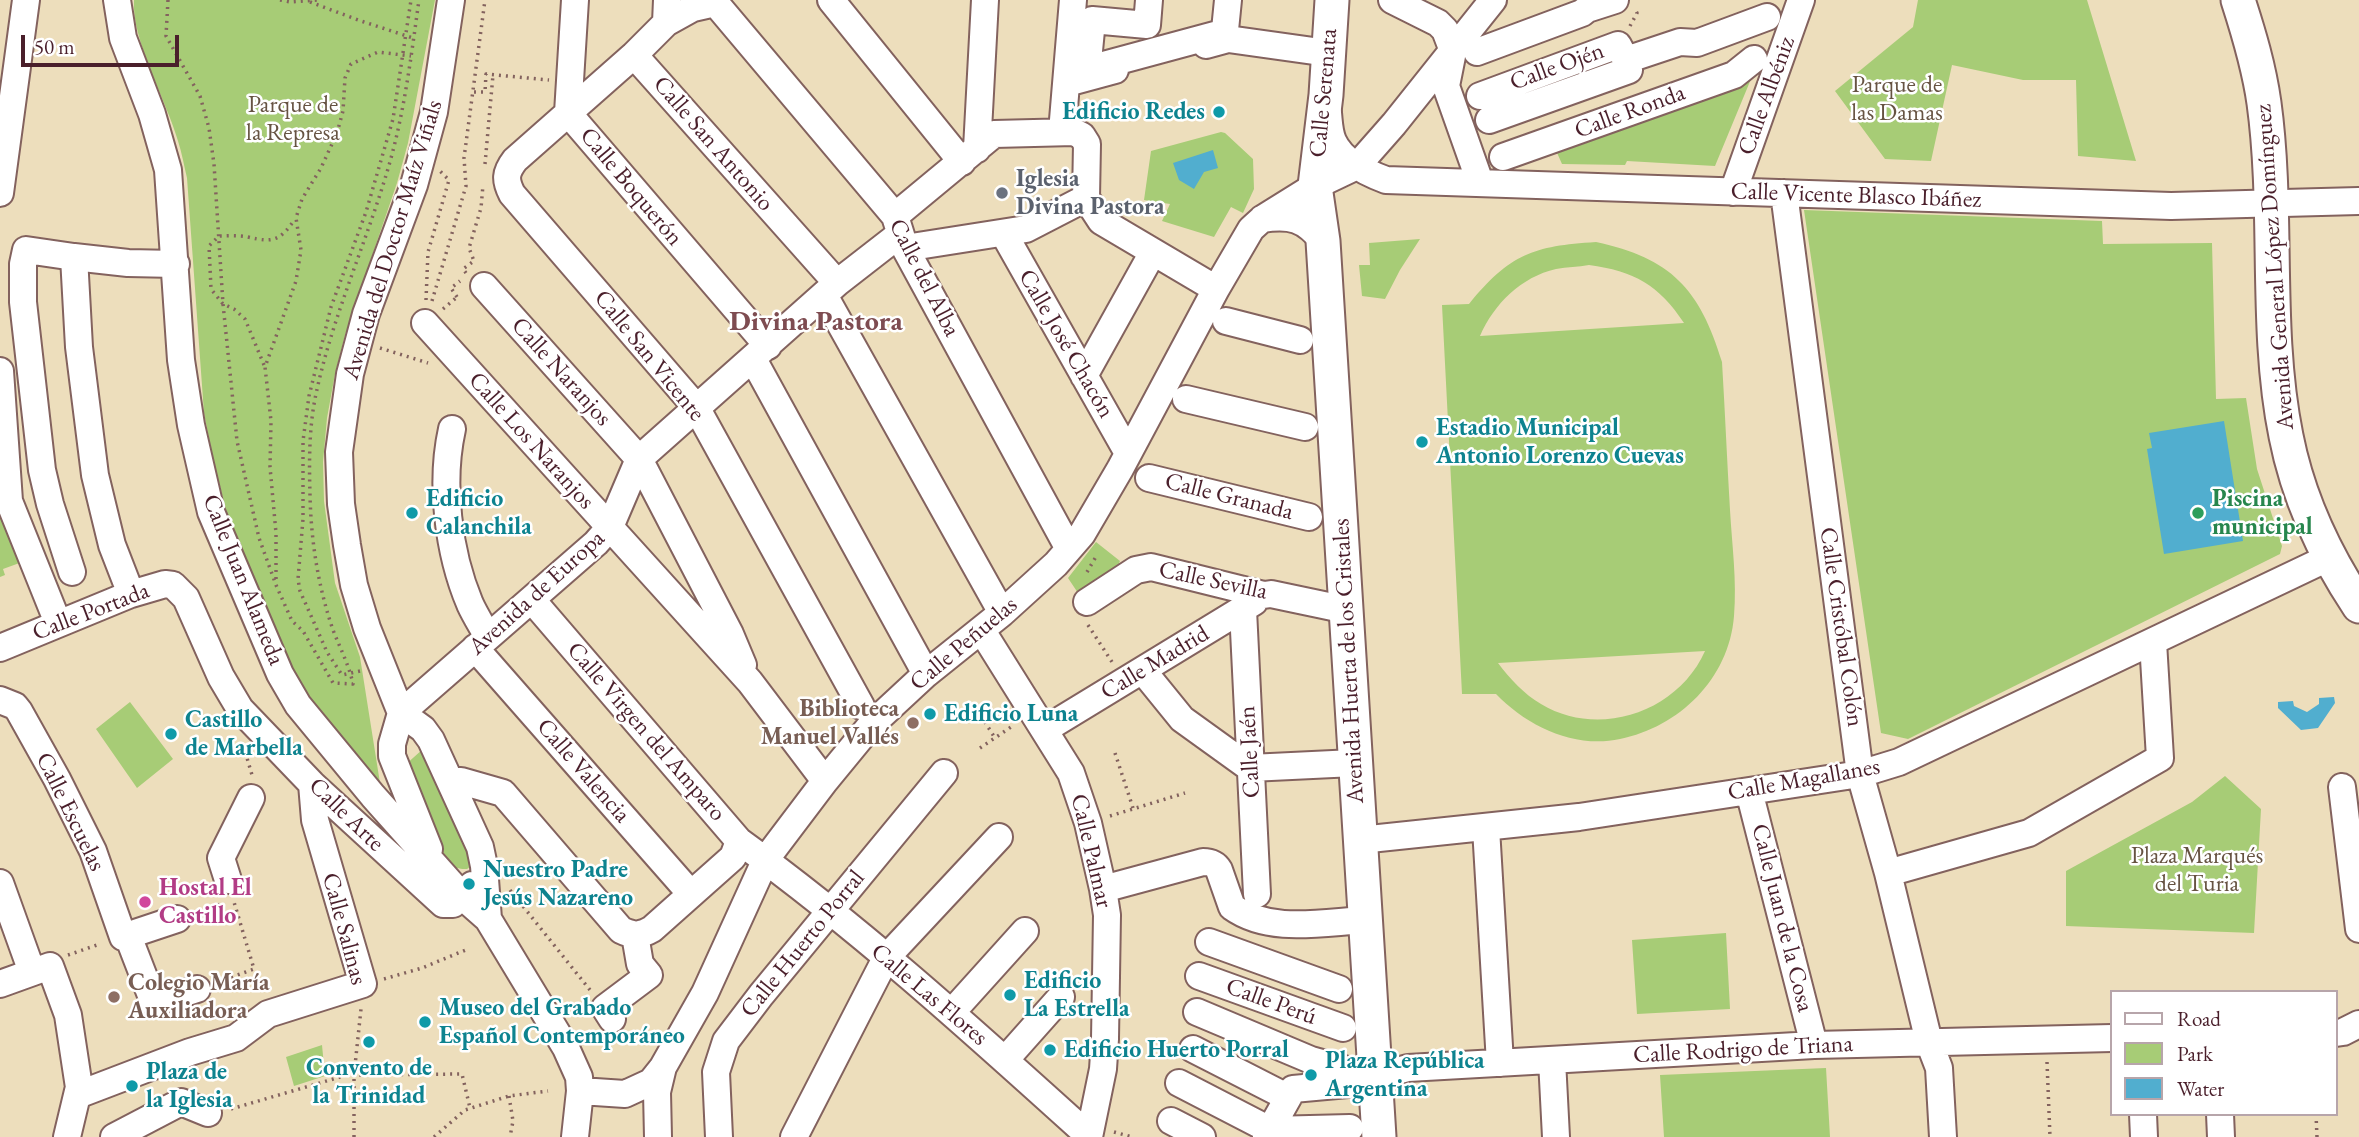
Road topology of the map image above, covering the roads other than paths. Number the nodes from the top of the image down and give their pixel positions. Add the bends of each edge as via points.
1 (26, 0) edge
2 (117, 0) edge
3 (451, 0) edge
4 (575, 0) edge
5 (831, 0) edge
6 (985, 0) edge
7 (1073, 0) edge
8 (1149, 0) edge
9 (1231, 0) edge
10 (1392, 0) edge
11 (1493, 0) edge
12 (1615, 0) edge
13 (1801, 0) edge
14 (2238, 0) edge
15 (714, 1) edge
16 (1334, 1) edge
17 (1429, 8) edge
18 (666, 11) edge
19 (1768, 17) dead end
20 (1228, 39) junction
21 (1465, 52) junction
22 (1328, 53) junction
23 (634, 55) junction
24 (1754, 59) dead end
25 (1067, 83) junction
26 (1326, 95) junction
27 (1484, 108) dead end
28 (568, 113) junction
29 (1062, 132) junction
30 (969, 155) junction
31 (1503, 157) dead end
32 (1357, 166) junction
33 (1480, 182) junction
34 (1315, 186) junction
35 (1733, 192) junction
36 (0, 193) edge
37 (1784, 193) junction
38 (1086, 198) junction
39 (2359, 201) edge
40 (2270, 202) junction
41 (1262, 219) junction
42 (900, 233) junction
43 (1004, 234) junction
44 (1323, 241) junction
45 (1153, 253) junction
46 (74, 257) junction
47 (176, 264) junction
48 (484, 286) road end
49 (830, 289) junction
50 (1216, 289) junction
51 (1226, 321) dead end
52 (425, 323) road end
53 (1300, 340) dead end
54 (761, 352) junction
55 (0, 371) edge
56 (1084, 376) junction
57 (1186, 399) dead end
58 (696, 407) junction
59 (1305, 427) dead end
60 (452, 429) dead end
61 (1128, 453) junction
62 (639, 459) junction
63 (1150, 478) dead end
64 (1309, 517) dead end
65 (610, 527) junction
66 (1069, 550) junction
67 (2330, 557) junction
68 (72, 572) dead end
69 (182, 592) joint
70 (131, 594) junction
71 (1264, 595) junction
72 (532, 600) junction
73 (2359, 606) edge
74 (1243, 610) junction
75 (1347, 610) junction
76 (1086, 611) road end
77 (1002, 613) junction
78 (58, 623) junction
79 (982, 631) junction
80 (481, 642) junction
81 (2153, 642) junction
82 (0, 648) edge
83 (926, 674) junction
84 (1134, 676) junction
85 (750, 682) junction
86 (0, 700) edge
87 (861, 706) dead end
88 (401, 713) junction
89 (1039, 721) junction
90 (1354, 763) junction
91 (1250, 768) junction
92 (944, 773) dead end
93 (1860, 774) junction
94 (450, 781) junction
95 (825, 782) junction
96 (312, 784) junction
97 (2342, 787) dead end
98 (1749, 791) junction
99 (251, 797) dead end
100 (1486, 828) junction
101 (999, 837) dead end
102 (1360, 840) junction
103 (738, 841) junction
104 (766, 859) junction
105 (435, 864) junction
106 (1888, 873) junction
107 (494, 875) junction
108 (227, 879) road end
109 (0, 883) edge
110 (1103, 889) junction
111 (691, 894) junction
112 (1257, 894) dead end
113 (463, 897) junction
114 (830, 910) junction
115 (177, 919) road end
116 (488, 919) junction
117 (1366, 920) junction
118 (2359, 929) edge
119 (1025, 931) dead end
120 (635, 935) junction
121 (126, 936) junction
122 (1209, 942) dead end
123 (886, 958) junction
124 (32, 972) junction
125 (1199, 976) dead end
126 (0, 984) edge
127 (197, 989) road end
128 (1339, 989) dead end
129 (1061, 998) dead end
130 (952, 1013) junction
131 (1197, 1013) dead end
132 (609, 1014) road end
133 (2359, 1024) edge
134 (1343, 1028) dead end
135 (2338, 1032) edge
136 (2110, 1038) edge
137 (1929, 1042) junction
138 (1814, 1045) junction
139 (1193, 1049) dead end
140 (178, 1056) junction
141 (1005, 1060) junction
142 (1552, 1060) junction
143 (1500, 1063) junction
144 (663, 1067) junction
145 (1361, 1074) junction
146 (1179, 1083) dead end
147 (78, 1088) junction
148 (580, 1091) junction
149 (625, 1094) junction
150 (1287, 1097) junction
151 (181, 1102) junction
152 (208, 1113) road end
153 (2143, 1116) edge
154 (2220, 1116) edge
155 (1271, 1129) edge
156 (1364, 1132) edge
157 (1097, 1135) edge
158 (67, 1137) edge
159 (114, 1137) edge
160 (575, 1137) edge
161 (657, 1137) edge
162 (719, 1137) edge
163 (793, 1137) edge
164 (1556, 1137) edge
165 (1943, 1137) edge
166 (2144, 1137) edge
167 (2221, 1137) edge

1 - 36 street
2 - 47 street, Calle Juan Alameda via 126,48 166,158
3 - 88 street, Avenida del Doctor Maíz Viñals via 434,112 414,185 366,314 350,374 339,452 341,504 354,585
4 - 28 street, Calle Boquerón
5 - 30 street
6 - 30 street
7 - 25 street
8 - 9 street via 1147,25 1092,20 1091,65 1222,33
9 - 20 street
10 - 17 street
11 - 21 street
12 - 21 street
13 - 35 street, Calle Albéniz
14 - 40 main road, Avenida General López Domínguez via 2262,93
15 - 18 street
15 - 42 street, Calle del Alba
16 - 22 main road, Calle Serenata
17 - 21 street
18 - 23 street, Calle San Antonio
19 - 27 street, Calle Ojén via 1697,44 1681,43 1626,60 1629,70
20 - 22 street
20 - 25 street
21 - 32 street
21 - 33 street via 1446,86
22 - 26 main road, Calle Serenata
23 - 28 street, Calle San Vicente
23 - 49 street, Calle San Antonio
24 - 31 street, Calle Ronda via 1734,75
25 - 29 street
26 - 32 street via 1333,142
26 - 34 main road, Calle Serenata
28 - 54 street, Calle Boquerón
28 - 58 street, Calle San Vicente via 515,160 506,172 506,183
29 - 30 street, Avenida de Europa via 994,134
29 - 38 street via 1074,132 1087,144
30 - 42 street, Avenida de Europa
32 - 33 street, Calle Vicente Blasco Ibáñez via 1386,180
32 - 34 street, Calle Peñuelas
32 - 44 street via 1334,205
33 - 35 street, Calle Vicente Blasco Ibáñez
34 - 41 street, Calle Peñuelas
34 - 44 main road, Avenida Huerta de los Cristales
35 - 37 street, Calle Vicente Blasco Ibáñez
37 - 40 street, Calle Vicente Blasco Ibáñez via 2171,206
37 - 93 street, Calle Cristóbal Colón
38 - 43 street via 1026,229
38 - 45 street via 1101,221
39 - 40 street, Calle Vicente Blasco Ibáñez
40 - 67 main road, Avenida General López Domínguez via 2276,356 2286,436 2300,486
41 - 44 street via 1296,219
41 - 50 street, Calle Peñuelas via 1251,229
42 - 43 street
42 - 49 street, Avenida de Europa
42 - 66 street, Calle del Alba
43 - 56 street, Calle José Chacón
44 - 75 main road, Avenida Huerta de los Cristales
45 - 50 street
45 - 56 street
46 - 47 street
46 - 68 street via 26,250 23,264 42,470
46 - 70 street via 79,347 95,475 112,545
47 - 105 street, Calle Juan Alameda via 181,360 191,425 211,512 244,591 298,705
48 - 62 street, Calle Naranjos
49 - 54 street, Avenida de Europa
49 - 77 street, Calle San Antonio
50 - 61 street, Calle Peñuelas
51 - 53 street
52 - 65 street, Calle Los Naranjos
54 - 58 street, Avenida de Europa
54 - 83 street, Calle Boquerón
55 - 78 street via 9,501
56 - 61 street, Calle José Chacón
57 - 59 street
58 - 62 street, Avenida de Europa
58 - 87 street, Calle San Vicente
60 - 80 street, Calle Valencia via 446,469 448,516
61 - 66 street, Calle Peñuelas
62 - 65 street, Avenida de Europa
62 - 85 street, Calle Los Naranjos
63 - 64 street, Calle Granada
65 - 72 street, Avenida de Europa
65 - 85 street, Calle Los Naranjos
66 - 77 street, Calle Peñuelas
67 - 73 main road, Avenida General López Domínguez
67 - 81 street, Calle Magallanes
69 - 70 street, Calle Portada via 165,584
69 - 96 street, Calle Arte via 240,709
70 - 78 street, Calle Portada
71 - 74 street, Calle Madrid
71 - 75 street, Calle Sevilla
71 - 76 street, Calle Sevilla via 1152,567 1136,570
72 - 80 street, Avenida de Europa
72 - 103 street, Calle Virgen del Amparo
74 - 84 street, Calle Madrid
74 - 91 street, Calle Jaén
75 - 90 main road, Avenida Huerta de los Cristales
77 - 79 street, Calle Peñuelas
78 - 82 street, Calle Portada
79 - 83 street, Calle Peñuelas
79 - 89 street, Calle Palmar
80 - 88 street, Avenida de Europa
80 - 111 street, Calle Valencia
81 - 93 street, Calle Magallanes via 1899,762
81 - 106 street via 2160,758 2029,833
83 - 95 street, Calle Peñuelas via 871,725
84 - 89 street, Calle Madrid
84 - 91 street via 1182,719
85 - 95 street, Calle Los Naranjos
86 - 121 street, Calle Escuelas via 19,711 57,779 93,850
88 - 94 street, Avenida del Doctor Maíz Viñals via 431,740
88 - 105 street via 392,756
89 - 110 street, Calle Palmar via 1071,773
90 - 91 street
90 - 102 main road, Avenida Huerta de los Cristales
91 - 112 street, Calle Jaén
92 - 114 street, Calle Huerto Porral
93 - 98 street, Calle Magallanes
93 - 106 street, Calle Cristóbal Colón
94 - 107 street, Avenida del Doctor Maíz Viñals
94 - 120 street via 503,793 621,930
95 - 104 street, Calle Peñuelas
96 - 113 street, Calle Arte via 443,904
96 - 140 street, Calle Salinas via 315,820 363,984 268,1014 236,1038
97 - 118 street
98 - 100 street, Calle Magallanes
98 - 138 street, Calle Juan de la Cosa
99 - 108 street
100 - 102 street, Calle Magallanes
100 - 143 street
101 - 123 street
102 - 117 main road, Avenida Huerta de los Cristales
103 - 104 street, Calle Virgen del Amparo
103 - 111 street via 733,857
104 - 114 street, Calle Las Flores
104 - 144 street, Calle Peñuelas via 705,993
105 - 113 street, Calle Juan Alameda
106 - 137 street, Calle Cristóbal Colón
107 - 113 street
107 - 116 street, Avenida del Doctor Maíz Viñals
109 - 124 street
110 - 117 street via 1211,862 1217,865 1232,907 1253,917 1280,924
110 - 157 street, Calle Palmar via 1107,915 1105,1039
111 - 120 street via 652,929
113 - 116 street, Calle Juan Alameda
114 - 123 street, Calle Las Flores
114 - 162 street, Calle Huerto Porral via 726,1041 716,1072
115 - 121 street
116 - 148 street via 566,1048
117 - 145 main road, Avenida Huerta de los Cristales
119 - 130 street
120 - 132 street via 640,964 649,975
121 - 127 street, Calle Escuelas via 153,1003
122 - 128 street
123 - 130 street, Calle Las Flores
123 - 163 street
124 - 126 street
124 - 147 street via 50,966 68,1015
125 - 134 street, Calle Perú
129 - 141 street
130 - 141 street, Calle Las Flores
131 - 145 street via 1311,1060
133 - 135 street
136 - 137 street, Calle Rodrigo de Triana
137 - 138 street, Calle Rodrigo de Triana
137 - 165 street, Calle Cristóbal Colón via 1939,1068
138 - 142 street, Calle Rodrigo de Triana
139 - 150 street
140 - 147 street via 84,1094
140 - 151 street
141 - 157 street, Calle Las Flores
142 - 143 street, Calle Rodrigo de Triana
142 - 164 street
143 - 145 street, Calle Rodrigo de Triana
144 - 149 street, Calle Peñuelas via 651,1082
144 - 161 street, Calle Peñuelas via 657,1092
145 - 150 street, Calle Rodrigo de Triana via 1348,1084 1293,1088
145 - 156 main road, Avenida Huerta de los Cristales
146 - 155 street
147 - 158 street
148 - 149 street
148 - 160 street
149 - 161 street, Calle Peñuelas
150 - 155 street
151 - 152 street
151 - 159 street
153 - 166 street
154 - 167 street
155 - 156 street

